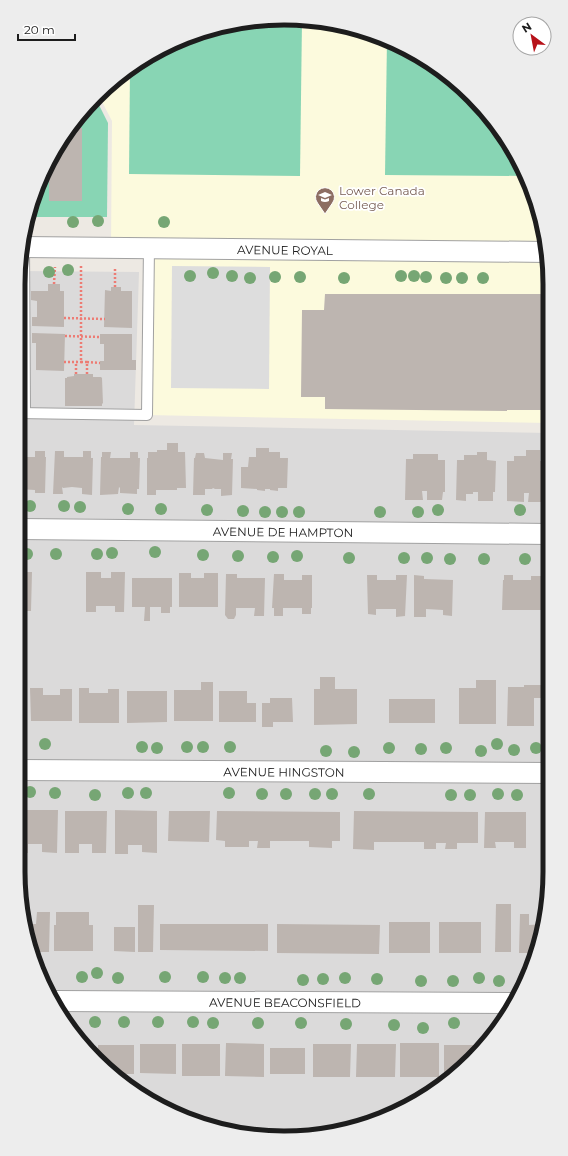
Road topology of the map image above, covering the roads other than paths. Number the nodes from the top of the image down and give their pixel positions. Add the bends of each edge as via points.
1 (28, 246) edge
2 (149, 247) junction
3 (541, 252) edge
4 (25, 413) edge
5 (25, 529) edge
6 (543, 534) edge
7 (25, 770) edge
8 (543, 773) edge
9 (59, 1001) edge
10 (507, 1004) edge

1 - 2 street, AVENUE ROYAL
2 - 3 street, AVENUE ROYAL
2 - 4 lane via 147,415
5 - 6 street, AVENUE DE HAMPTON
7 - 8 street, AVENUE HINGSTON
9 - 10 street, AVENUE BEACONSFIELD

